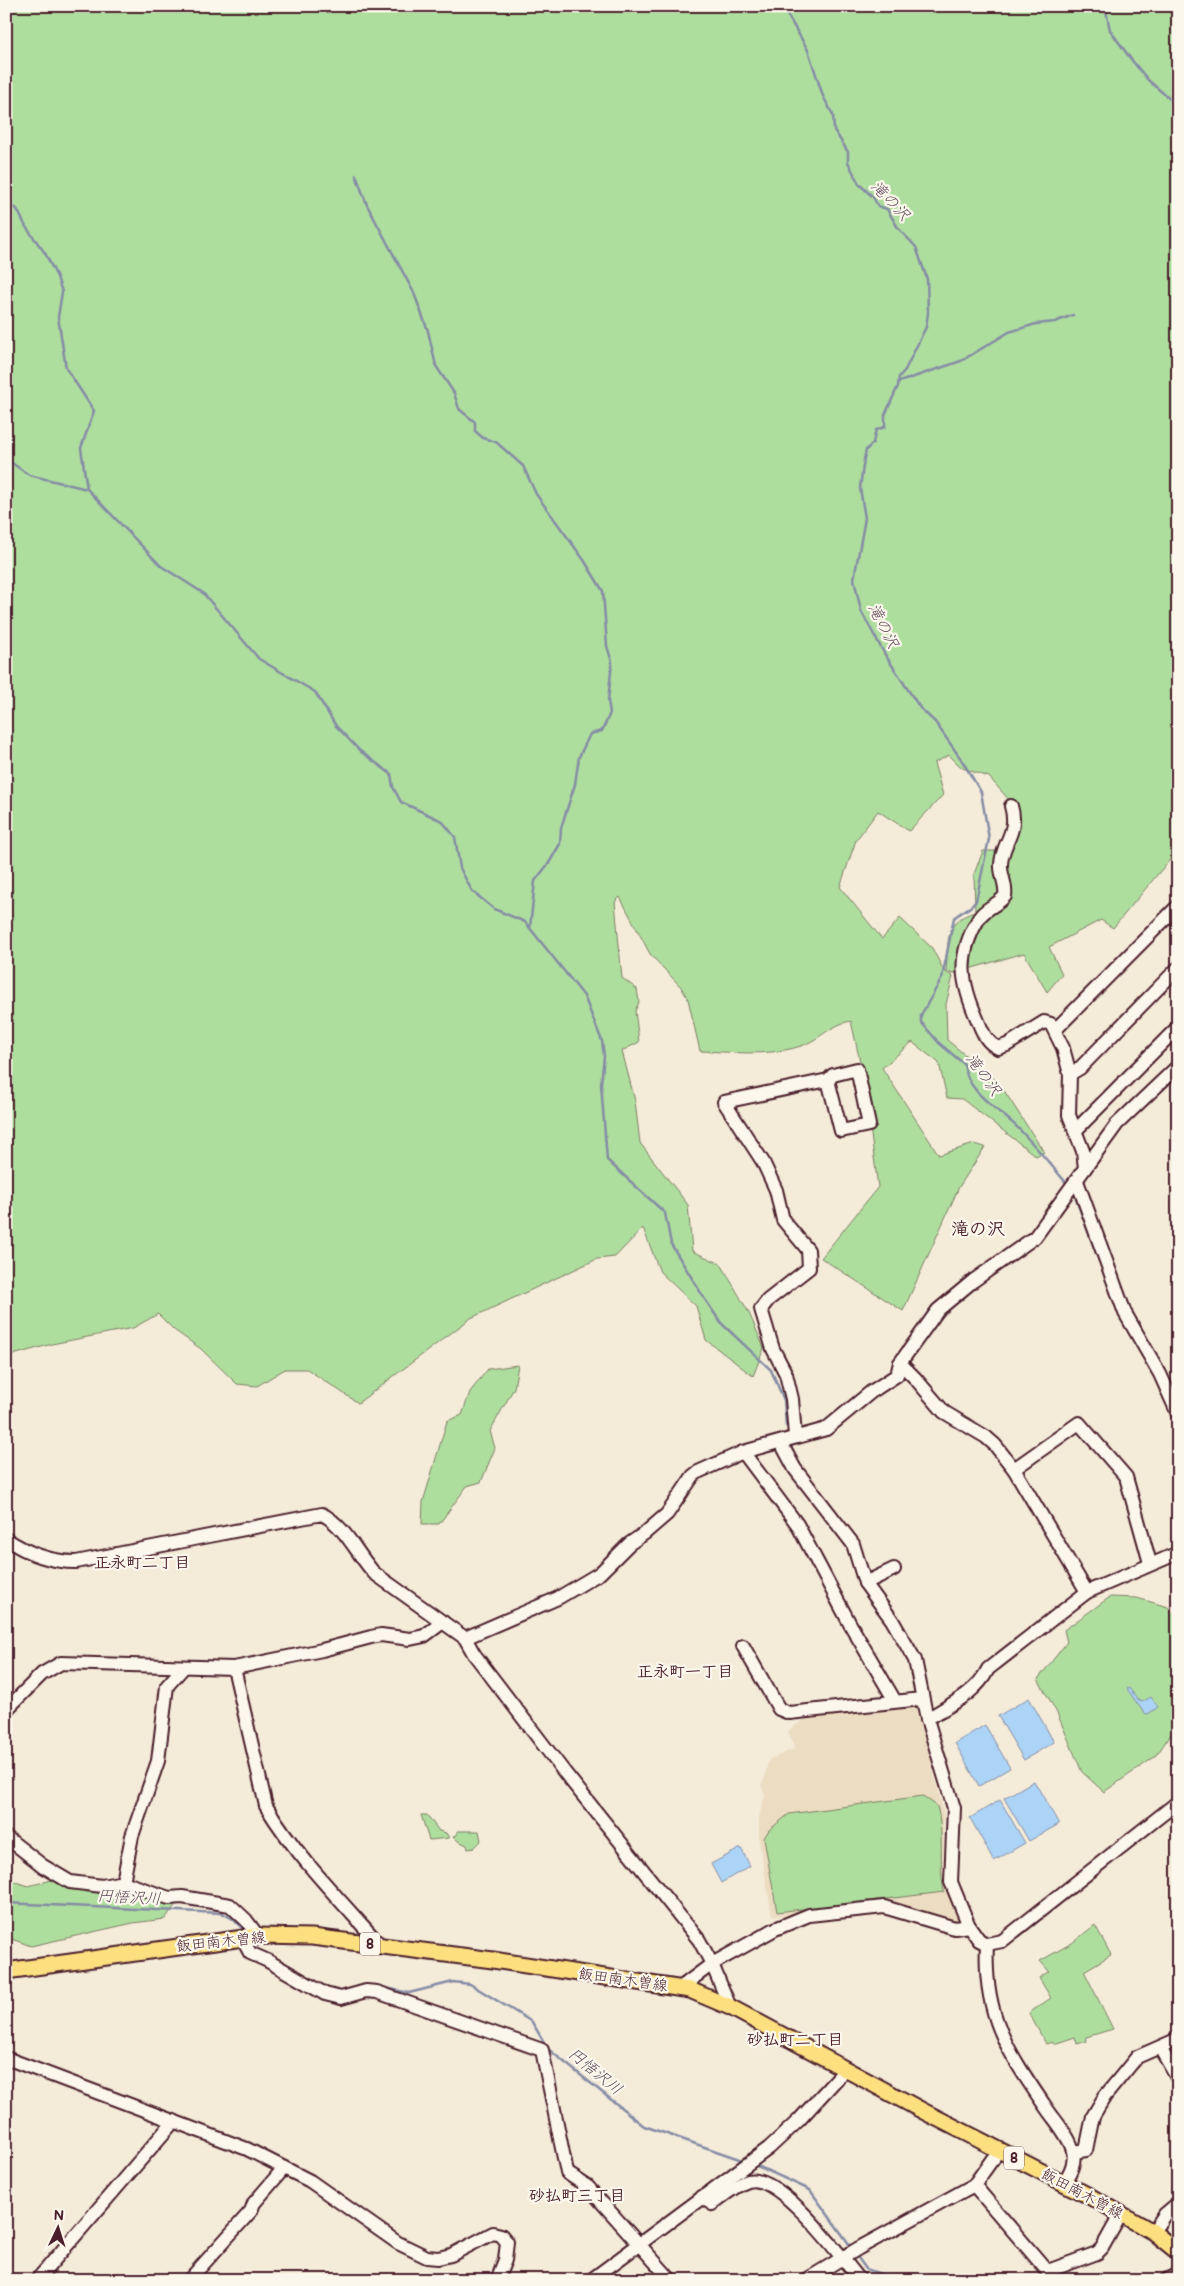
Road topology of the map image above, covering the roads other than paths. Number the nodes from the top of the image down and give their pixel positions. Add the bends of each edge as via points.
1 (1011, 806) dead end
2 (1178, 906) edge
3 (1178, 968) edge
4 (1178, 1027) edge
5 (1055, 1030) junction
6 (1178, 1066) edge
7 (1070, 1074) junction
8 (828, 1080) junction
9 (1075, 1131) junction
10 (1084, 1168) junction
11 (1077, 1181) junction
12 (900, 1363) junction
13 (1178, 1414) edge
14 (795, 1436) junction
15 (781, 1443) junction
16 (744, 1452) junction
17 (1014, 1469) junction
18 (6, 1539) edge
19 (1178, 1552) edge
20 (1150, 1563) junction
21 (894, 1569) dead end
22 (866, 1583) junction
23 (1087, 1592) junction
24 (443, 1622) junction
25 (465, 1638) junction
26 (743, 1646) dead end
27 (183, 1668) junction
28 (234, 1668) junction
29 (922, 1699) junction
30 (895, 1701) junction
31 (6, 1710) edge
32 (927, 1719) junction
33 (1178, 1802) edge
34 (6, 1837) edge
35 (123, 1882) junction
36 (969, 1926) junction
37 (258, 1936) junction
38 (242, 1938) junction
39 (987, 1944) junction
40 (381, 1946) junction
41 (712, 1964) junction
42 (6, 1971) edge
43 (680, 1988) junction
44 (730, 2007) junction
45 (1178, 2039) edge
46 (1160, 2048) junction
47 (6, 2058) edge
48 (846, 2070) junction
49 (1178, 2079) edge
50 (174, 2121) junction
51 (999, 2150) junction
52 (1074, 2152) junction
53 (284, 2168) junction
54 (1064, 2183) junction
55 (974, 2185) junction
56 (702, 2197) junction
57 (1178, 2203) edge
58 (1122, 2214) junction
59 (1153, 2232) junction
60 (639, 2244) junction
61 (1178, 2252) edge
62 (851, 2253) junction
63 (1178, 2274) edge
64 (1052, 2276) edge
65 (37, 2280) edge
66 (189, 2280) edge
67 (497, 2280) edge
68 (591, 2280) edge
69 (671, 2280) edge
70 (806, 2280) edge
71 (860, 2280) edge
72 (1166, 2280) edge

1 - 5 street via 1014,827 1001,864 1005,896 983,912 976,923 964,960 964,988 987,1040 998,1048 1044,1022
2 - 5 street
3 - 7 street via 1080,1068
4 - 9 street
5 - 7 street
6 - 10 street via 1117,1124
7 - 9 street via 1069,1115
8 - 8 street via 833,1075 857,1069 869,1125 841,1131
8 - 14 street via 724,1102 763,1162 776,1190 783,1220 808,1250 809,1268 761,1309 773,1348 786,1374
9 - 10 street via 1083,1151
10 - 11 street
11 - 12 street via 1035,1237 938,1310
11 - 13 street via 1125,1313 1160,1374
12 - 14 street via 897,1375 826,1429
12 - 17 street via 944,1412 986,1437
14 - 15 street
15 - 16 street
15 - 22 street via 795,1469 853,1544
16 - 25 street via 693,1476 667,1514 629,1544 600,1573 558,1598
16 - 30 street via 797,1524
17 - 20 street via 1079,1423 1126,1477
17 - 23 street
18 - 24 street via 35,1554 60,1562 76,1562 322,1514 334,1520 374,1573
19 - 20 street
20 - 23 street
21 - 22 street
22 - 29 street via 915,1660
23 - 32 street via 1003,1656 988,1669 972,1691
24 - 25 street
24 - 28 street via 424,1636 410,1639 381,1635
25 - 41 street via 565,1773 699,1940
26 - 30 street via 779,1709 790,1714
27 - 28 street
27 - 31 street via 61,1663 42,1674
27 - 35 street via 167,1686 158,1761 132,1836
28 - 40 street via 266,1806 299,1851
29 - 30 street
29 - 32 street
32 - 36 street via 954,1808 951,1882
33 - 39 street via 1002,1941
34 - 35 street via 70,1882 102,1886
35 - 37 street via 169,1898 230,1905
36 - 39 street via 979,1940
36 - 41 street via 955,1928 884,1907 809,1915 775,1929
37 - 38 main road, 飯田南木曽線 / 8
37 - 40 main road, 飯田南木曽線 / 8 via 312,1937
38 - 42 main road, 飯田南木曽線 / 8
38 - 60 street via 250,1953 326,1994 341,1998 366,1991 377,1992 542,2050 567,2174 588,2186
39 - 52 street via 988,1995 1000,2033
40 - 43 main road, 飯田南木曽線 / 8
41 - 43 street
41 - 44 street
43 - 44 main road, 飯田南木曽線 / 8
44 - 48 main road, 飯田南木曽線 / 8
45 - 46 street
46 - 49 street
46 - 52 street via 1137,2057 1093,2116 1086,2150
47 - 50 street
48 - 51 main road, 飯田南木曽線 / 8
48 - 56 street via 799,2120
50 - 53 street via 247,2149
50 - 65 street
51 - 54 main road, 飯田南木曽線 / 8
51 - 55 street
52 - 54 street via 1073,2165
53 - 66 street via 251,2211
53 - 67 street via 310,2181 398,2243 427,2257 451,2255 470,2247 484,2236 501,2234 507,2242 505,2260
54 - 58 main road, 飯田南木曽線 / 8
55 - 62 street
55 - 64 street
56 - 60 street
56 - 62 street via 712,2204 748,2181 768,2183
57 - 59 street via 1165,2214
58 - 59 main road, 飯田南木曽線 / 8
58 - 64 street via 1097,2253
59 - 61 main road, 飯田南木曽線 / 8
60 - 68 street
60 - 69 street
62 - 70 street
62 - 71 street
63 - 72 street

